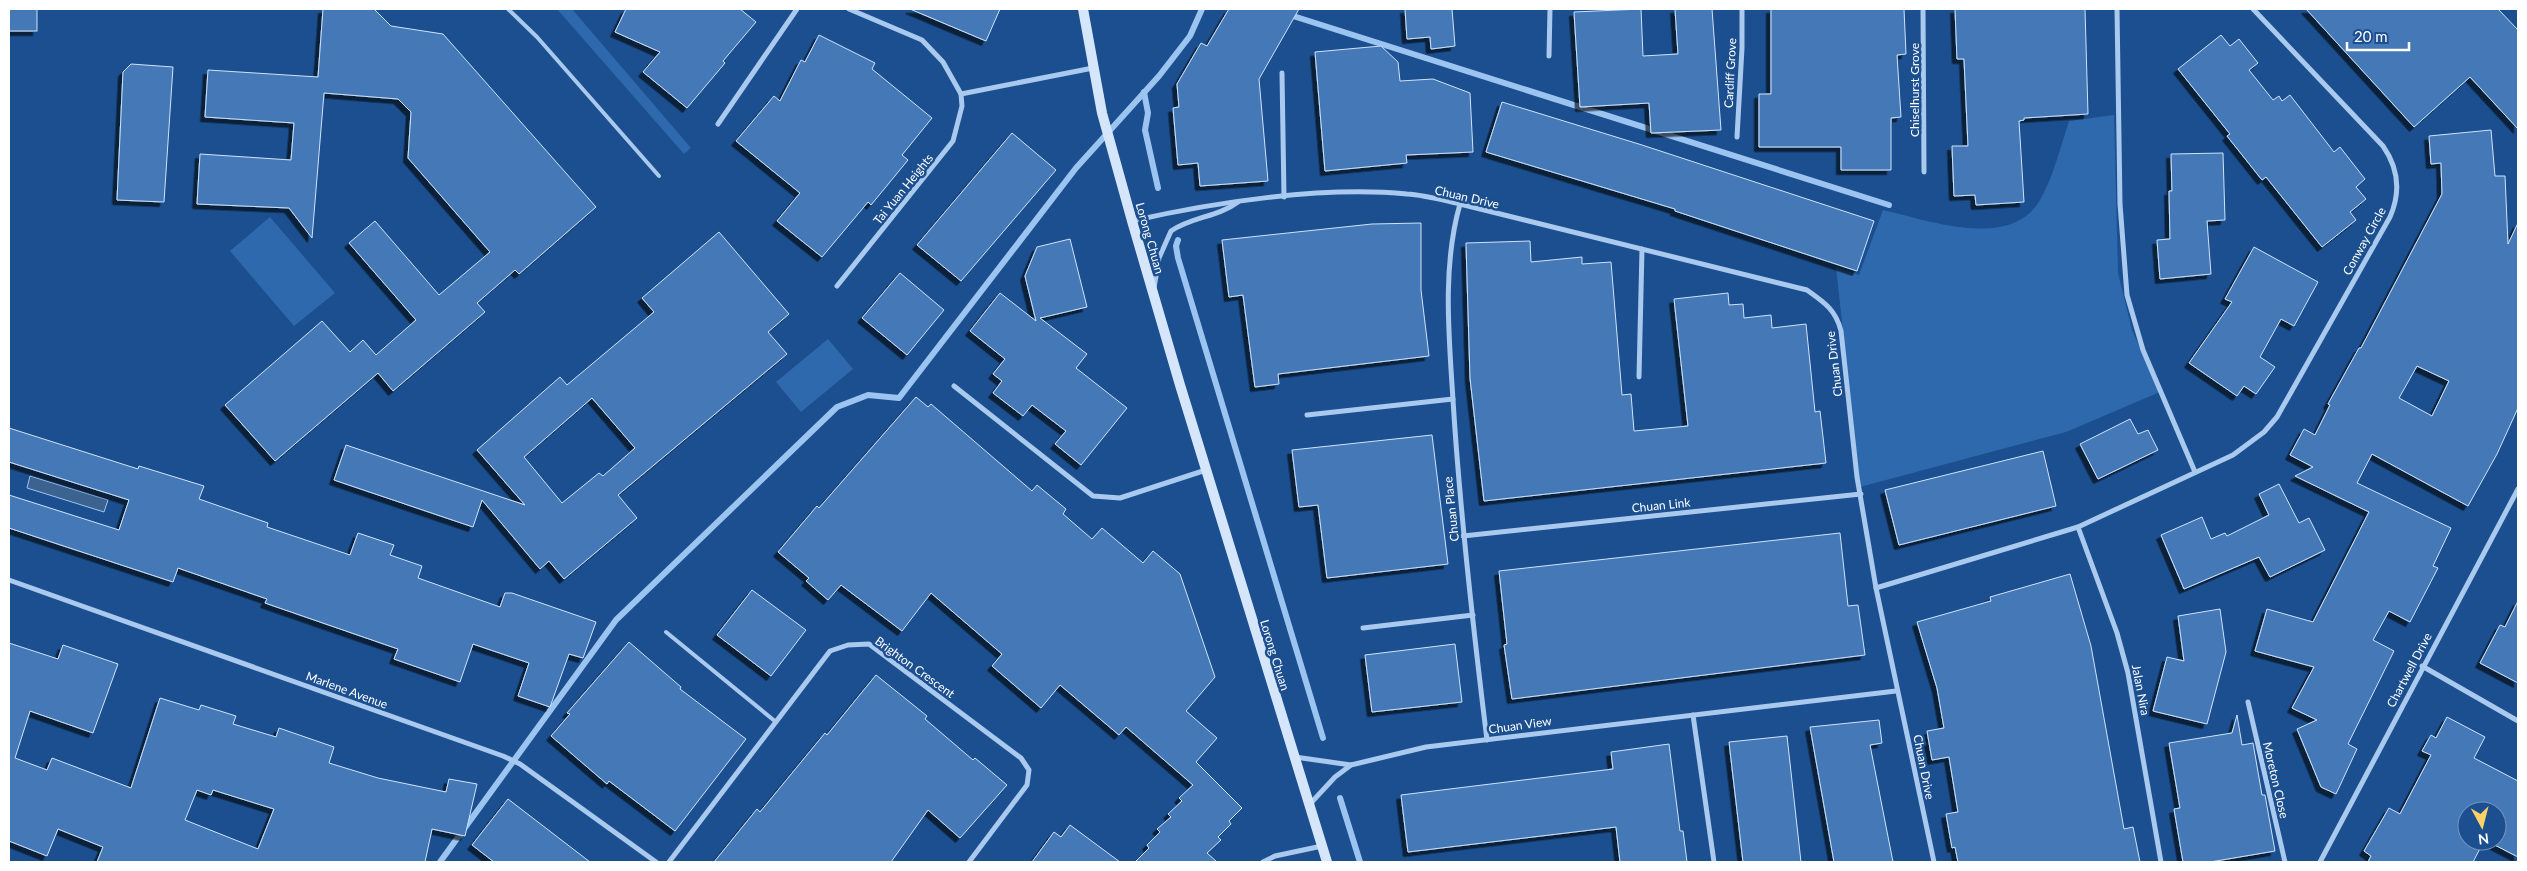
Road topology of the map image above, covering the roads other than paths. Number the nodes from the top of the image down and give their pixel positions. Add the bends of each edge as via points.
1 (508, 9) edge
2 (797, 9) edge
3 (849, 9) edge
4 (1083, 9) edge
5 (1550, 9) edge
6 (1742, 9) edge
7 (1923, 9) edge
8 (2117, 9) edge
9 (2123, 9) edge
10 (2253, 9) edge
11 (1549, 56) dead end
12 (1093, 68) junction
13 (1282, 73) dead end
14 (961, 94) junction
15 (718, 124) dead end
16 (1737, 137) dead end
17 (1924, 172) dead end
18 (659, 176) dead end
19 (1284, 197) junction
20 (1239, 202) junction
21 (1460, 204) junction
22 (1132, 221) junction
23 (1642, 249) junction
24 (837, 286) dead end
25 (1153, 295) junction
26 (1640, 377) dead end
27 (954, 386) dead end
28 (1453, 399) junction
29 (1307, 415) dead end
30 (1207, 470) junction
31 (2195, 472) junction
32 (2518, 489) edge
33 (1861, 494) junction
34 (2078, 527) junction
35 (1463, 536) junction
36 (9, 580) edge
37 (1876, 588) junction
38 (1473, 615) junction
39 (1364, 628) dead end
40 (666, 632) dead end
41 (2422, 666) junction
42 (1896, 691) junction
43 (2248, 702) dead end
44 (1693, 715) junction
45 (2518, 721) edge
46 (776, 722) junction
47 (1487, 740) junction
48 (1294, 756) junction
49 (1351, 765) junction
50 (1308, 805) junction
51 (1322, 846) junction
52 (656, 862) edge
53 (669, 862) edge
54 (969, 862) edge
55 (1263, 862) edge
56 (1327, 862) edge
57 (1714, 862) edge
58 (1934, 862) edge
59 (2160, 862) edge
60 (2285, 862) edge
61 (2320, 862) edge

1 - 18 lane via 537,37
2 - 15 street
3 - 14 street via 922,40 943,62
4 - 12 street, Lorong Chuan
5 - 11 street
6 - 16 street, Cardiff Grove
7 - 17 street, Chiselhurst Grove
8 - 9 street
8 - 31 street via 2119,195 2127,296 2143,350
10 - 31 street, Conway Circle via 2383,146 2394,169 2397,198 2390,217 2277,417 2264,432 2240,450
12 - 14 street
12 - 22 street, Lorong Chuan via 1110,145
13 - 19 street
14 - 24 street, Tai Yuan Heights via 961,117 953,141
19 - 20 street, Chuan Drive
19 - 21 street, Chuan Drive via 1408,194
20 - 22 street, Chuan Drive
20 - 25 street via 1228,210 1196,219 1171,231 1159,258
21 - 23 street, Chuan Drive
21 - 28 street, Chuan Place via 1451,256 1448,334
22 - 25 street, Lorong Chuan
23 - 26 street
23 - 33 street, Chuan Drive via 1807,290 1829,306 1841,331
25 - 30 street, Lorong Chuan
27 - 30 street via 1094,496 1120,498
28 - 29 street
28 - 35 street, Chuan Place
30 - 48 street, Lorong Chuan
31 - 34 street, Conway Circle
32 - 41 street, Chartwell Drive
33 - 35 street, Chuan Link
33 - 37 street, Chuan Drive
34 - 37 street
34 - 59 street, Jalan Nira via 2117,632 2128,673
35 - 38 street, Chuan Place
36 - 52 street, Marlene Avenue via 503,756 532,772
37 - 42 street, Chuan Drive
38 - 39 street
38 - 47 street, Chuan Place
40 - 46 lane
41 - 45 street
41 - 61 street, Chartwell Drive
42 - 44 street, Chuan View
42 - 58 street, Chuan Drive
43 - 60 street, Moreton Close
44 - 47 street, Chuan View
44 - 57 street
46 - 53 street, Brighton Crescent
46 - 54 street, Brighton Crescent via 830,651 848,644 869,644 1021,758 1029,770 1027,785
47 - 49 street, Chuan View via 1426,747
48 - 49 street, Chuan View
48 - 50 street, Lorong Chuan
49 - 50 street, Chuan View
50 - 51 street, Lorong Chuan
51 - 55 street via 1275,856
51 - 56 street, Lorong Chuan

